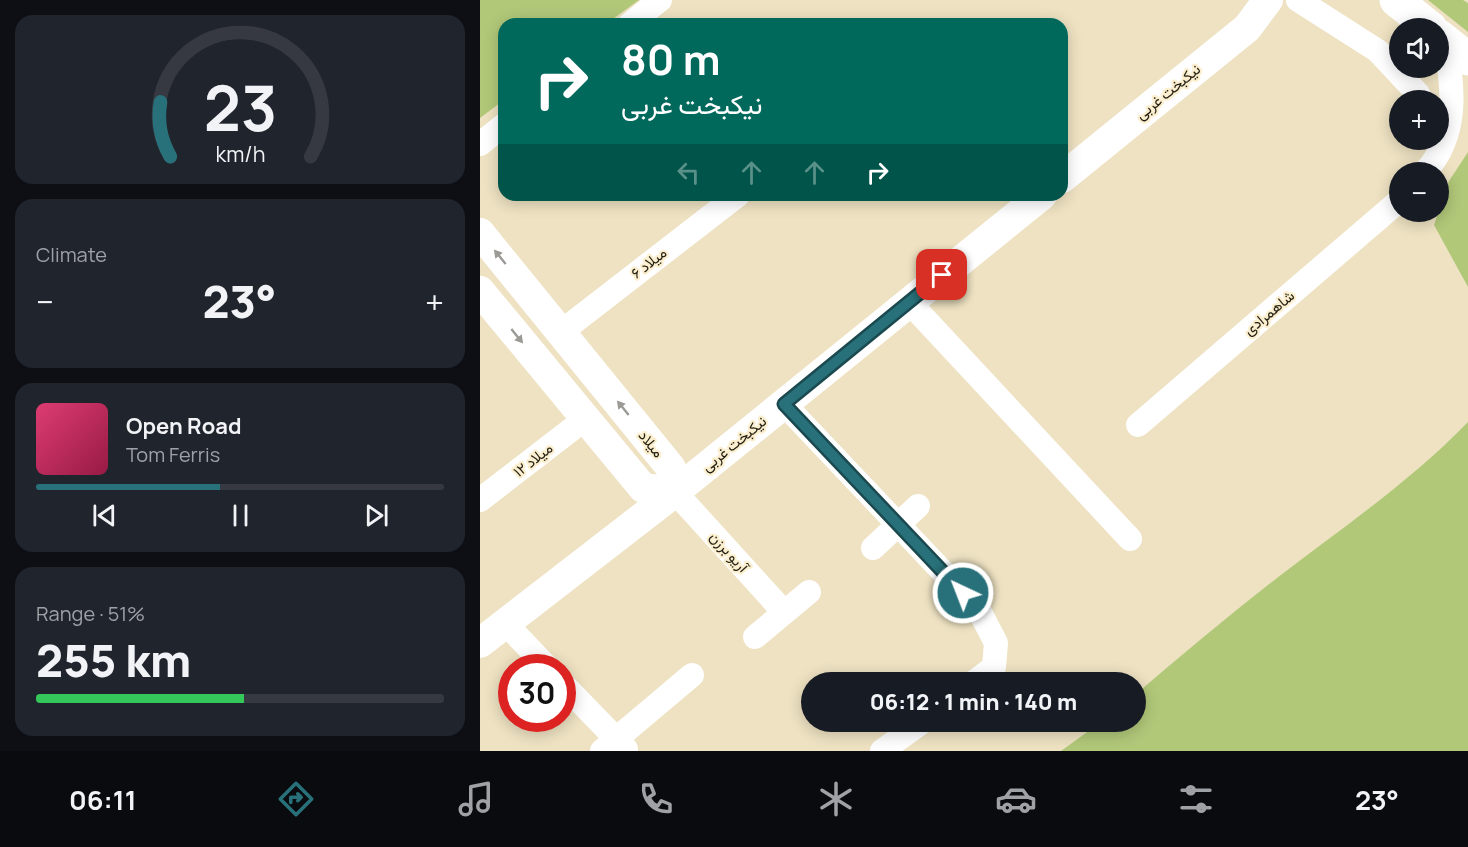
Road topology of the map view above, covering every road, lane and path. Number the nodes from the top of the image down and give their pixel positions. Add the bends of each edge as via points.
1 (660, 0) edge
2 (1268, 0) edge
3 (1298, 0) edge
4 (1396, 0) edge
5 (638, 18) edge
6 (1418, 18) edge
7 (1449, 65) edge
8 (1414, 90) edge
9 (1449, 121) edge
10 (498, 130) edge
11 (480, 144) edge
12 (1068, 173) edge
13 (730, 201) edge
14 (1035, 201) edge
15 (1389, 209) edge
16 (480, 233) edge
17 (480, 291) edge
18 (909, 302) junction
19 (561, 332) junction
20 (784, 404) junction
21 (585, 419) junction
22 (1138, 425) dead end
23 (675, 492) junction
24 (480, 500) edge
25 (918, 506) dead end
26 (898, 524) junction
27 (1130, 539) dead end
28 (873, 548) dead end
29 (809, 591) dead end
30 (784, 612) junction
31 (505, 623) junction
32 (755, 637) dead end
33 (480, 643) edge
34 (535, 654) edge
35 (987, 672) edge
36 (692, 675) dead end
37 (576, 700) edge
38 (908, 732) edge
39 (616, 747) edge
40 (882, 751) edge

1 - 5 street
2 - 12 street, نیکبخت غربی via 1247,28
3 - 8 street via 1378,51
4 - 6 main road
7 - 9 street
10 - 11 street
13 - 19 street, میلاد ۶
14 - 18 street, نیکبخت غربی
15 - 22 street, شاهمرادی
19 -> 16 street, میلاد
17 -> 21 street
18 - 20 street, نیکبخت غربی
18 - 27 street
23 -> 19 street, میلاد via 671,468
20 - 23 street, نیکبخت غربی
20 - 26 street
21 - 23 street via 643,488
21 - 24 street, میلاد ۱۲
23 - 30 street, آریو برزن
23 - 31 street, نیکبخت غربی
25 - 26 street
26 - 28 street
26 - 35 street via 979,610 996,643 994,667
29 - 30 street
30 - 32 street
31 - 33 street, نیکبخت غربی
31 - 34 street
36 - 39 street
37 - 39 street
38 - 40 street

